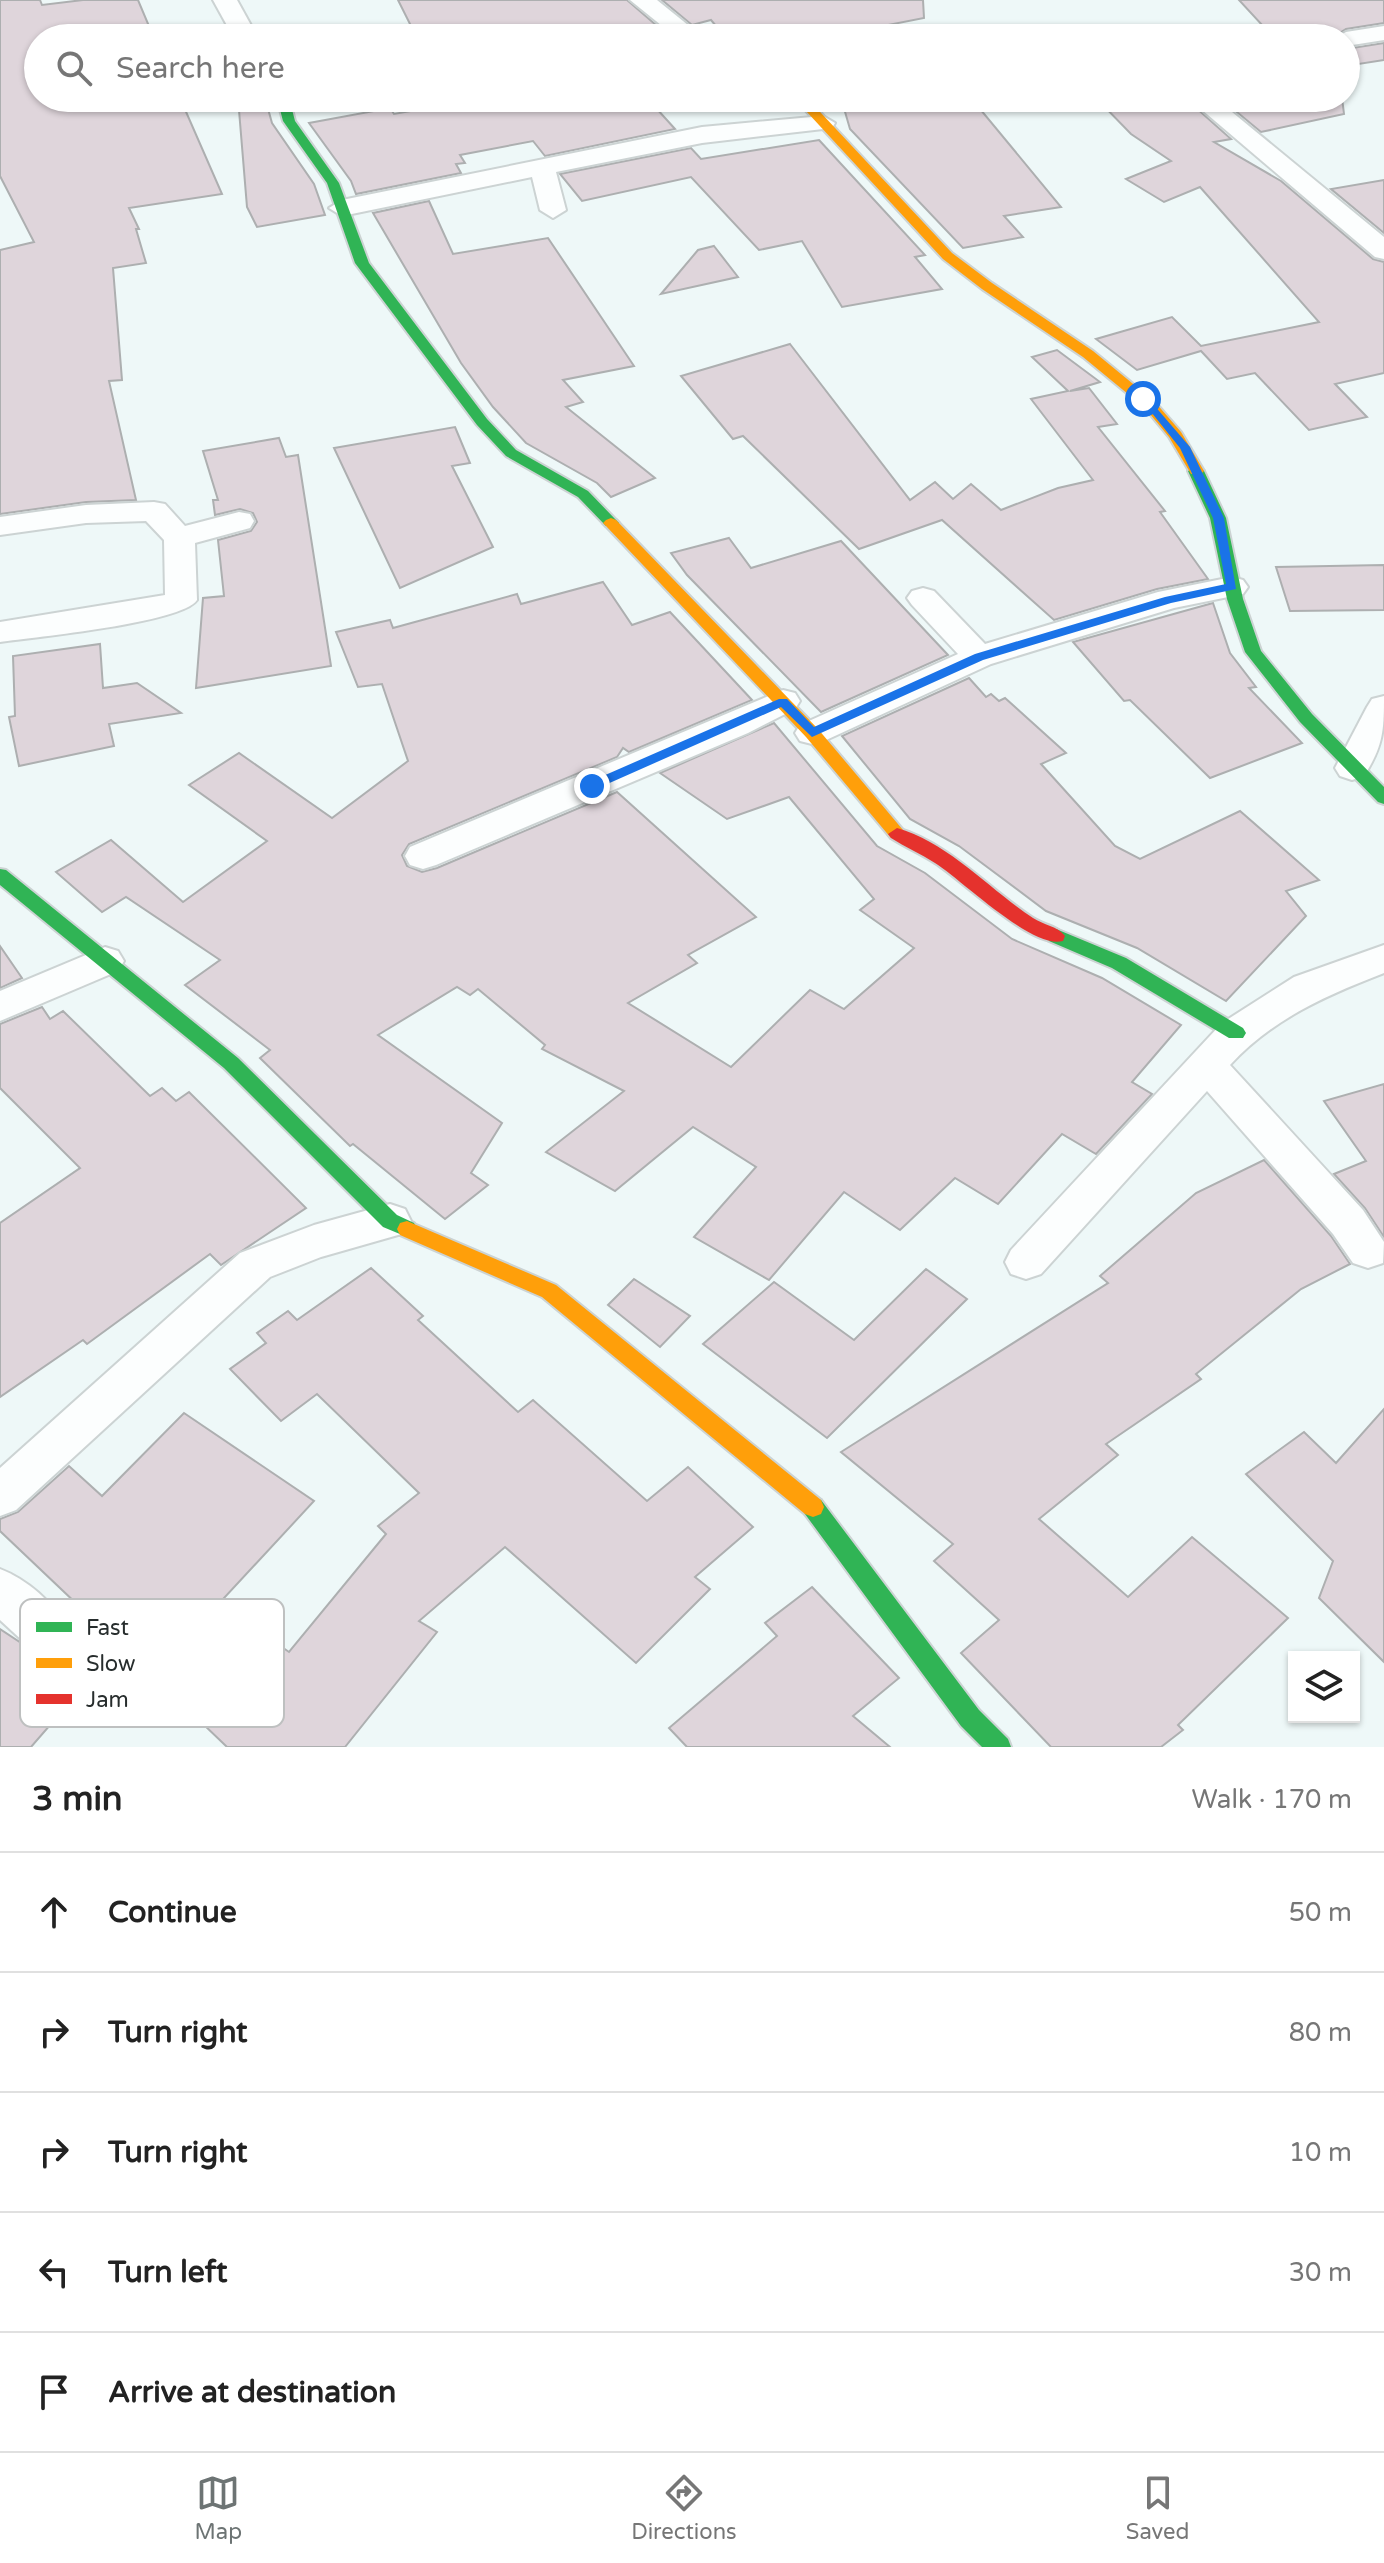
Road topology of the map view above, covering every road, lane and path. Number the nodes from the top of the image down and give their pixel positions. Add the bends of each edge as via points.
1 (225, 0) edge
2 (642, 0) edge
3 (238, 24) edge
4 (674, 24) edge
5 (1384, 33) edge
6 (1360, 37) edge
7 (287, 112) edge
8 (813, 112) edge
9 (1217, 112) edge
10 (823, 123) junction
11 (542, 167) junction
12 (342, 208) junction
13 (553, 210) dead end
14 (1384, 251) edge
15 (239, 521) dead end
16 (0, 526) edge
17 (179, 538) junction
18 (1232, 587) junction
19 (923, 598) dead end
20 (0, 632) edge
21 (979, 657) junction
22 (783, 701) junction
23 (1384, 707) edge
24 (812, 733) junction
25 (1352, 768) junction
26 (1384, 798) edge
27 (423, 856) dead end
28 (0, 875) edge
29 (1384, 959) edge
30 (105, 961) junction
31 (0, 1007) edge
32 (1236, 1033) junction
33 (1207, 1065) junction
34 (390, 1221) junction
35 (1368, 1251) dead end
36 (1026, 1262) dead end
37 (0, 1496) edge
38 (0, 1590) edge
39 (20, 1608) edge
40 (999, 1747) edge

1 - 3 street
2 - 4 street
5 - 6 street
7 - 12 street via 333,183
8 - 10 street
9 - 14 street
10 - 11 street via 702,135
10 - 18 street via 951,259 989,290 1101,360 1143,399 1185,447 1218,518
11 - 12 street
11 - 13 street
12 - 22 street via 362,263 482,422 511,453 583,494
15 - 17 street
16 - 17 street via 154,511
17 - 20 street via 181,600 161,608
18 - 21 street via 1169,599
18 - 25 street via 1253,652
19 - 21 street
21 - 24 street
22 - 24 street
22 - 27 street
23 - 25 street
24 - 32 street via 893,832 942,859 1029,925 1119,963
25 - 26 street
28 - 30 street
29 - 32 street via 1307,987
30 - 31 street
30 - 34 street via 231,1063
32 - 33 street
33 - 35 street
33 - 36 street
34 - 37 street via 255,1265
34 - 40 street via 549,1291 813,1507 970,1718
38 - 39 street

